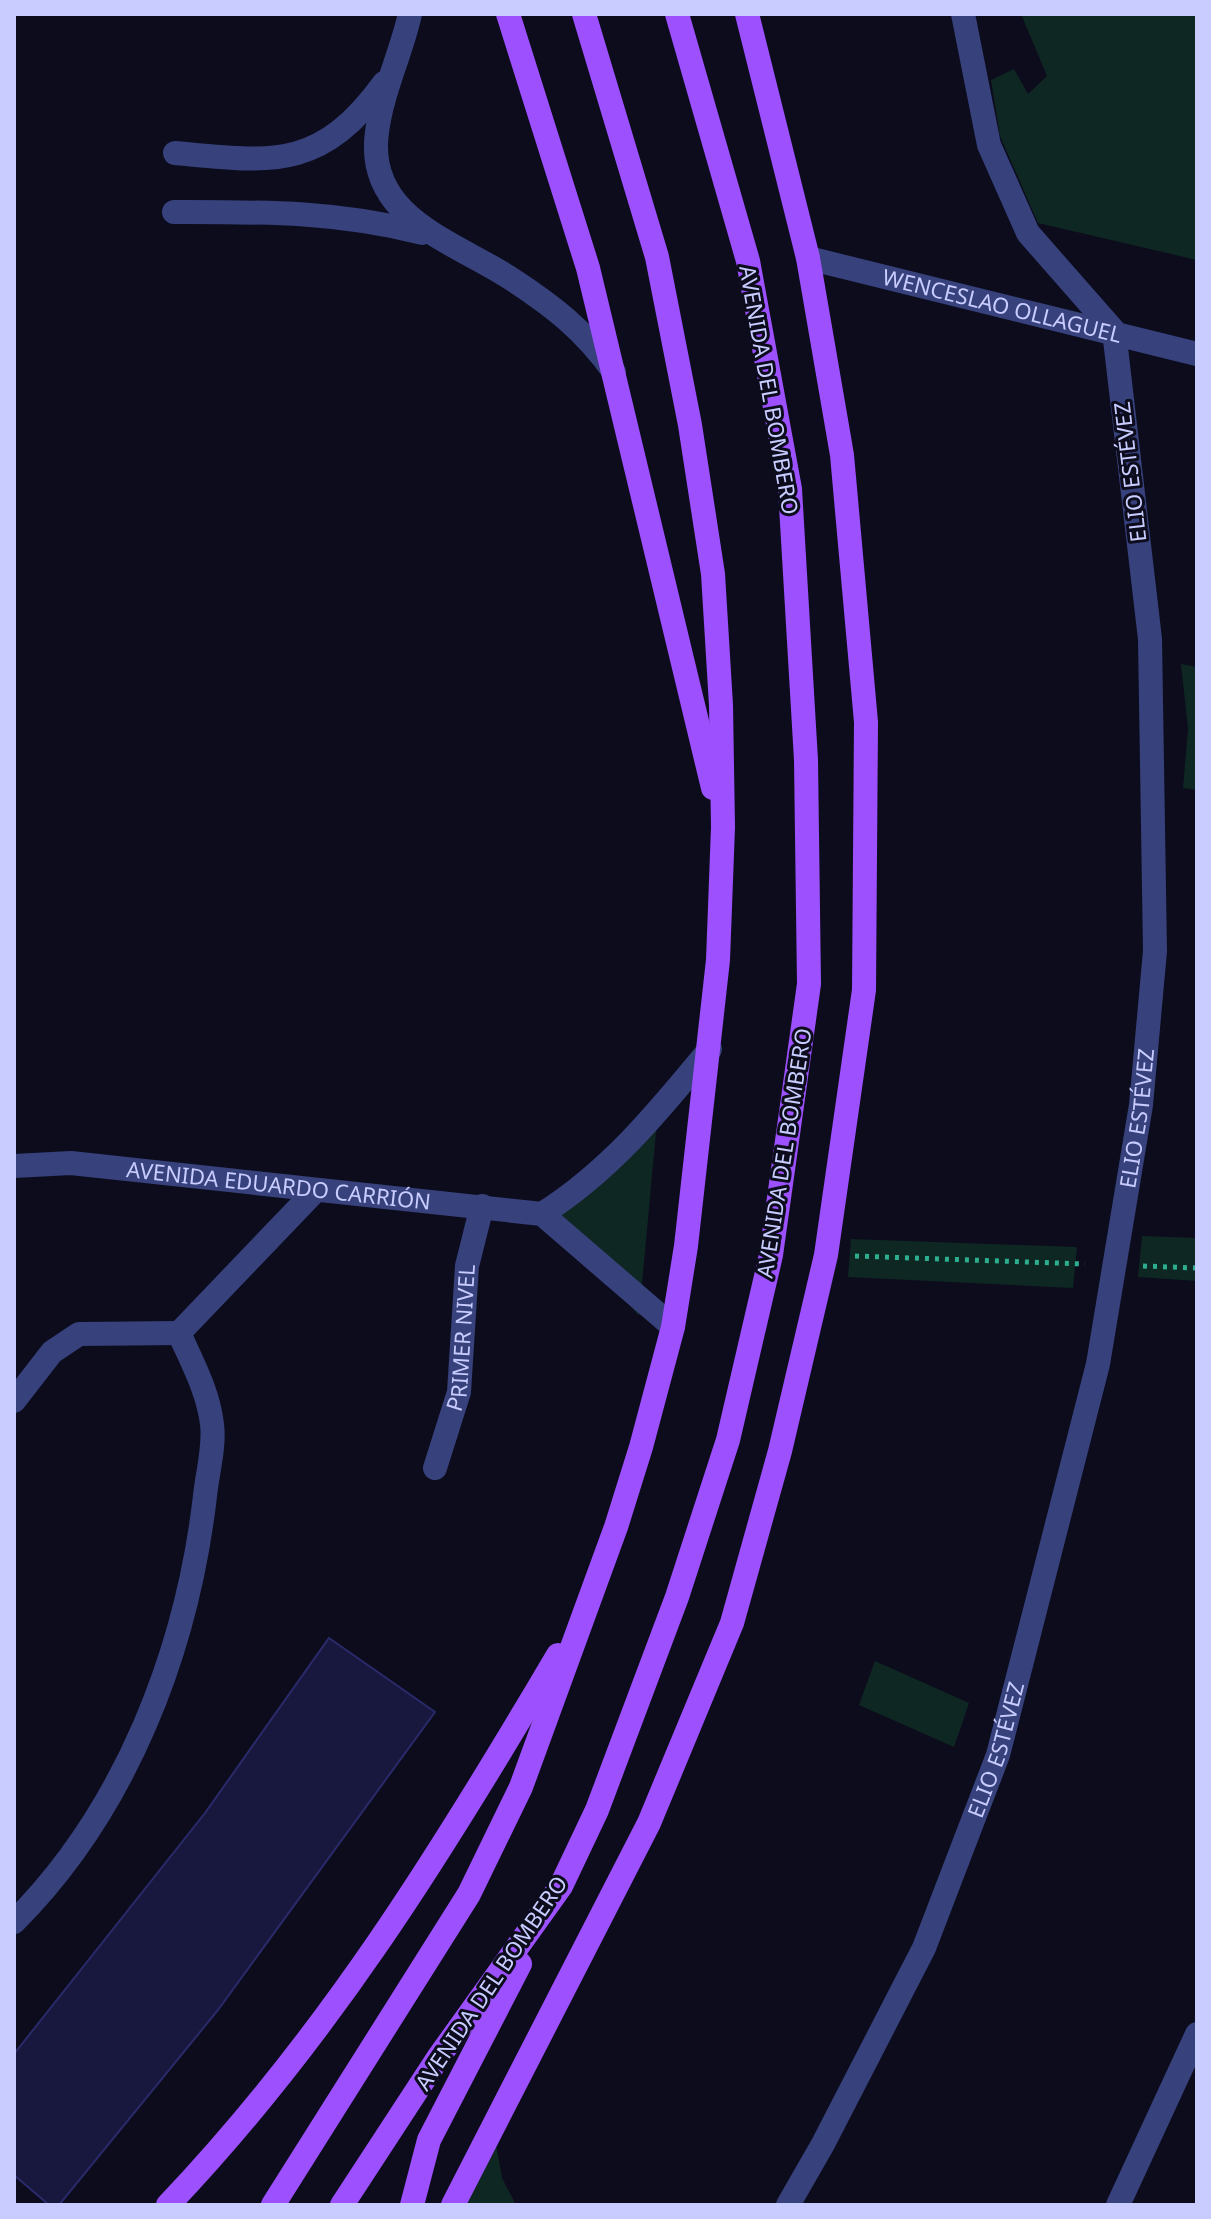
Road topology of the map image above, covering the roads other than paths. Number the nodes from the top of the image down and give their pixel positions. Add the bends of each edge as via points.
1 (410, 14) edge
2 (508, 14) edge
3 (677, 14) edge
4 (747, 14) edge
5 (963, 14) edge
6 (586, 20) edge
7 (395, 68) junction
8 (175, 153) dead end
9 (174, 212) dead end
10 (436, 236) junction
11 (808, 258) junction
12 (1114, 331) junction
13 (1197, 354) edge
14 (614, 372) junction
15 (723, 827) junction
16 (710, 1049) junction
17 (14, 1166) edge
18 (316, 1190) junction
19 (482, 1206) junction
20 (542, 1214) junction
21 (673, 1327) junction
22 (179, 1333) junction
23 (14, 1401) edge
24 (435, 1468) dead end
25 (589, 1601) junction
26 (561, 1886) junction
27 (14, 1922) edge
28 (1197, 2034) edge
29 (1190, 2067) edge
30 (455, 2203) edge
31 (168, 2205) edge
32 (273, 2205) edge
33 (342, 2205) edge
34 (412, 2205) edge
35 (788, 2205) edge
36 (1118, 2205) edge

1 - 7 street
2 - 14 main road via 588,268
3 - 26 main road, AVENIDA DEL BOMBERO via 748,261 790,489 806,760 809,984 771,1255 728,1440 622,1747
4 - 11 main road
5 - 12 street via 989,145 1028,233
6 - 15 main road via 657,257 690,425 713,574
7 - 8 street via 343,130 293,156 263,161
7 - 10 street via 377,133 383,184 408,217
9 - 10 street via 352,217
10 - 14 street via 563,314 589,337
11 - 12 street, WENCESLAO OLLAGUEL
11 - 30 main road via 842,455 866,722 864,990 826,1255 732,1623 649,1823
12 - 13 street, WENCESLAO OLLAGUEL
12 - 35 street, ELIO ESTÉVEZ via 1150,639 1155,951 1141,1105 1098,1364 998,1755 924,1948
14 - 15 main road
15 - 16 main road
16 - 20 street via 630,1144 575,1193
16 - 21 main road
17 - 18 street, AVENIDA EDUARDO CARRIÓN via 71,1163
18 - 19 street, AVENIDA EDUARDO CARRIÓN
18 - 22 street
19 - 20 street, AVENIDA EDUARDO CARRIÓN
19 - 24 street, PRIMER NIVEL via 467,1266 459,1392
20 - 21 street
21 - 25 main road via 641,1447
22 - 23 street via 79,1334 52,1352
22 - 27 street via 208,1398 213,1428 197,1563 177,1643 106,1801 76,1848
25 - 31 main road via 475,1796 363,1968 296,2060
25 - 32 main road via 521,1787 469,1894
26 - 33 main road, AVENIDA DEL BOMBERO via 438,2058
26 - 34 main road via 429,2140
28 - 29 street
29 - 36 street

